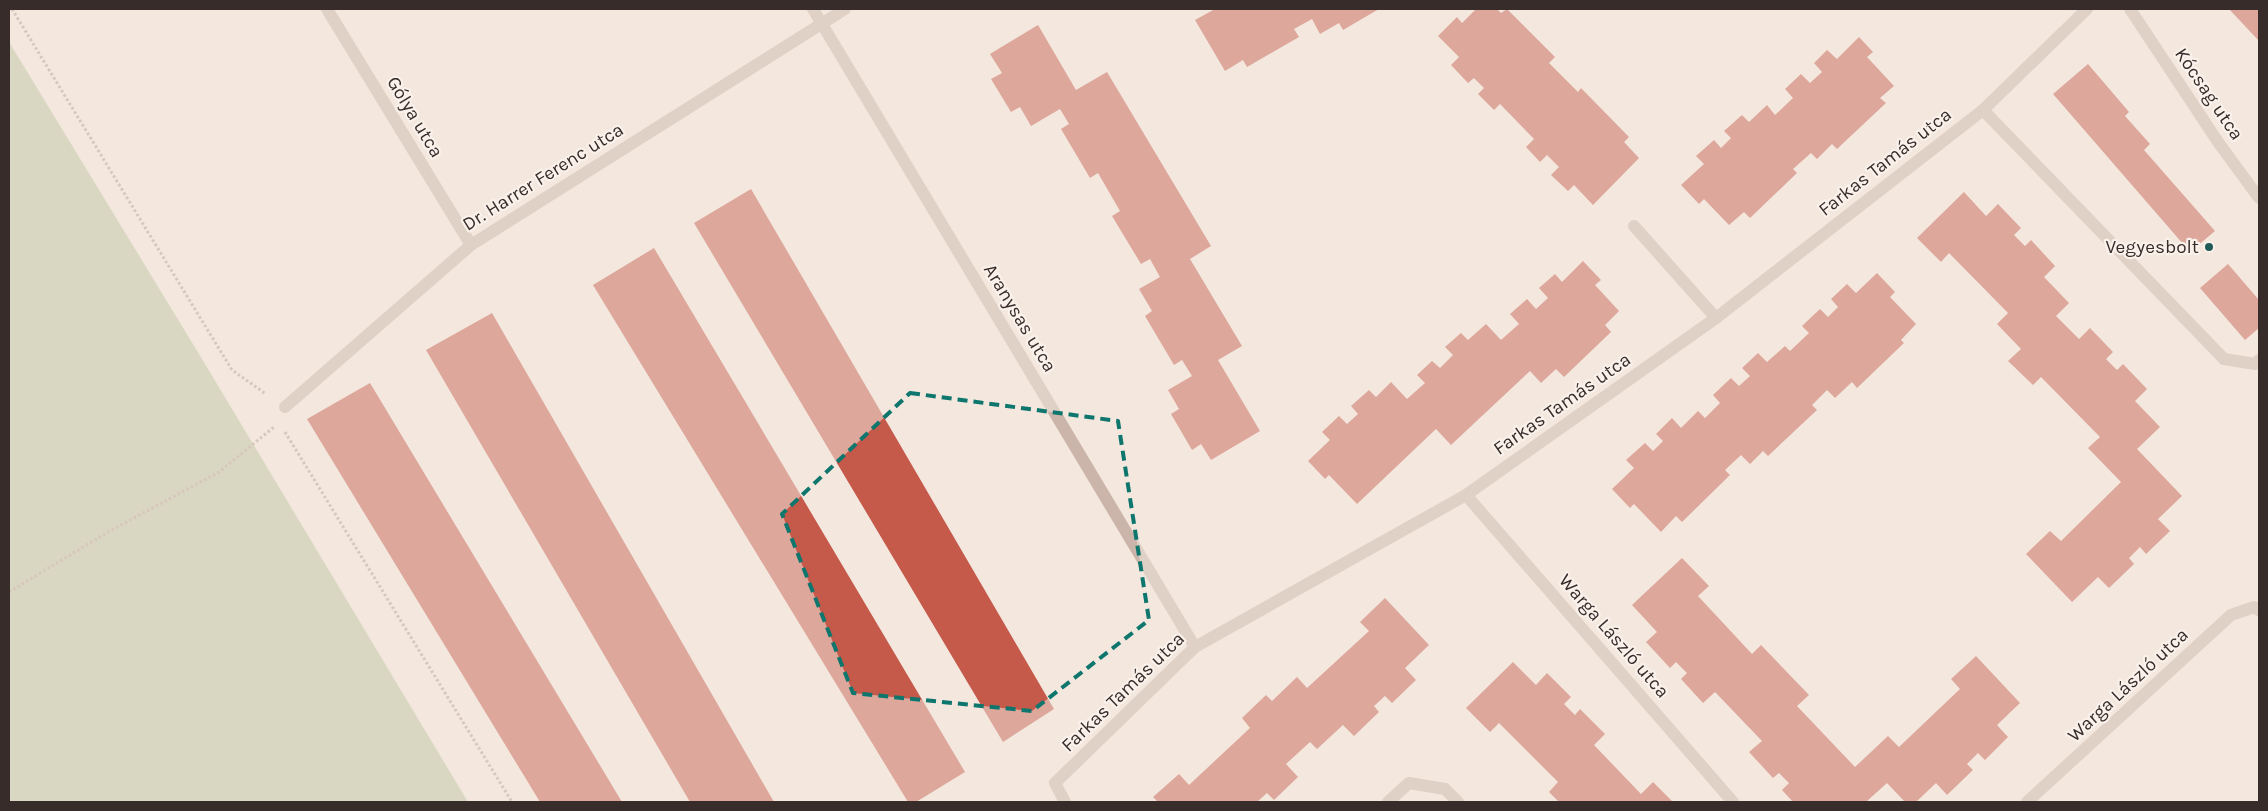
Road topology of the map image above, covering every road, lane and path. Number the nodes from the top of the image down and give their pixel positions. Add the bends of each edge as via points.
1 (12, 9) edge
2 (327, 9) edge
3 (813, 9) edge
4 (845, 9) edge
5 (2086, 9) edge
6 (2130, 9) edge
7 (822, 23) junction
8 (1983, 110) junction
9 (2259, 198) edge
10 (1634, 226) dead end
11 (471, 245) junction
12 (1716, 318) junction
13 (2259, 360) edge
14 (284, 407) junction
15 (279, 423) junction
16 (1466, 495) junction
17 (9, 592) edge
18 (2259, 610) edge
19 (1195, 647) junction
20 (512, 802) edge
21 (1065, 802) edge
22 (1388, 802) edge
23 (1458, 802) edge
24 (1733, 802) edge
25 (2028, 802) edge

1 - 14 path via 232,370
2 - 11 street, Gólya utca
3 - 7 street, Aranysas utca
4 - 7 street, Dr. Harrer Ferenc utca
5 - 8 street, Farkas Tamás utca
6 - 9 street, Kócsag utca
7 - 11 street, Dr. Harrer Ferenc utca
7 - 19 street, Aranysas utca
8 - 12 street, Farkas Tamás utca
8 - 13 street via 2224,359 2255,364
10 - 12 street
11 - 14 street, Dr. Harrer Ferenc utca
12 - 16 street, Farkas Tamás utca
14 - 15 path
15 - 17 path via 219,472 108,532
15 - 20 path
16 - 19 street, Farkas Tamás utca
16 - 24 street, Warga László utca
18 - 25 street, Warga László utca via 2254,606 2231,615
19 - 21 street, Farkas Tamás utca via 1055,783
22 - 23 street via 1409,783 1445,789

